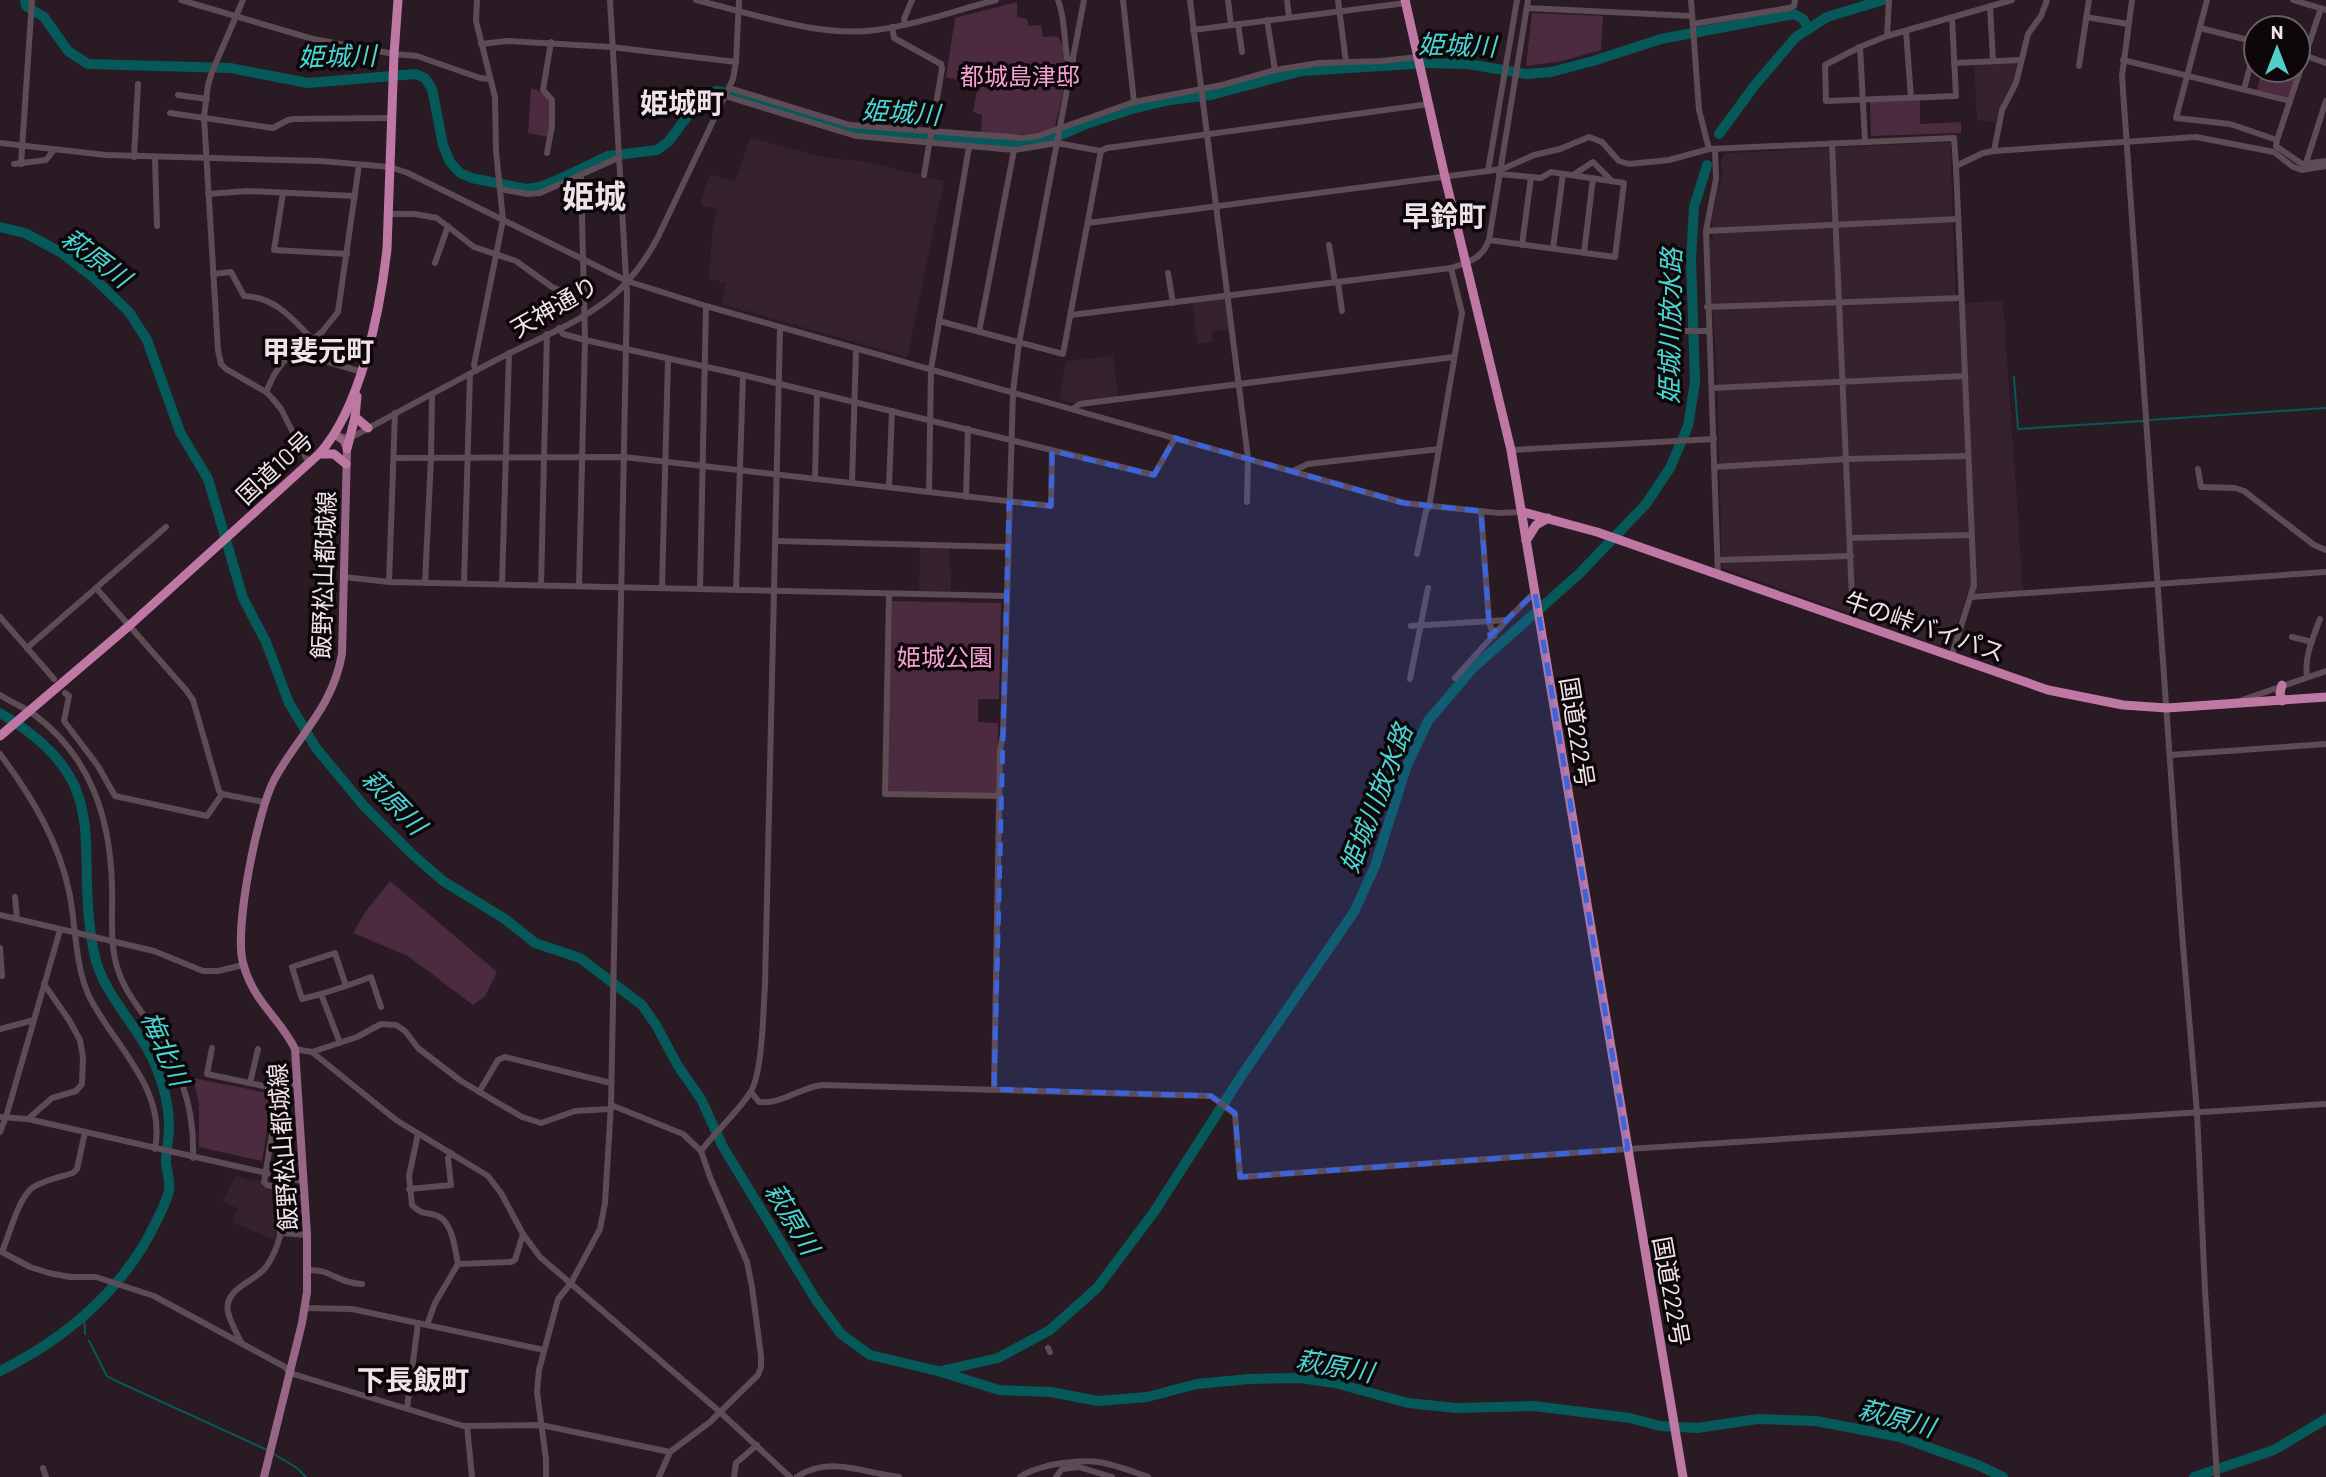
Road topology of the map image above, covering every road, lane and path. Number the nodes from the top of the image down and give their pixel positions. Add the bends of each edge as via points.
1 (181, 0) edge
2 (243, 0) edge
3 (398, 0) edge
4 (477, 0) edge
5 (610, 0) edge
6 (696, 0) edge
7 (739, 0) edge
8 (912, 0) edge
9 (960, 0) edge
10 (996, 0) edge
11 (1058, 0) edge
12 (1084, 0) edge
13 (1123, 0) edge
14 (1190, 0) edge
15 (1228, 0) edge
16 (1287, 0) edge
17 (1338, 0) edge
18 (1517, 0) edge
19 (1691, 0) edge
20 (1795, 0) edge
21 (2012, 0) edge
22 (2047, 0) edge
23 (2089, 0) edge
24 (2132, 0) edge
25 (2207, 0) edge
26 (2293, 0) edge
27 (1405, 1) edge
28 (2308, 2) edge
29 (32, 3) edge
30 (1527, 4) edge
31 (1889, 4) edge
32 (1990, 6) junction
33 (737, 9) junction
34 (962, 9) junction
35 (2323, 9) edge
36 (1340, 11) junction
37 (238, 16) junction
38 (2086, 17) junction
39 (1289, 18) junction
40 (1952, 18) junction
41 (1267, 20) junction
42 (1693, 23) junction
43 (905, 24) junction
44 (2128, 24) junction
45 (1234, 25) junction
46 (892, 27) junction
47 (2200, 28) junction
48 (1193, 30) junction
49 (1906, 31) junction
50 (2312, 33) edge
51 (1887, 36) junction
52 (2242, 39) edge
53 (551, 43) junction
54 (481, 44) junction
55 (611, 47) junction
56 (1860, 47) junction
57 (1242, 52) dead end
58 (394, 54) junction
59 (1418, 57) junction
60 (2021, 60) junction
61 (2123, 60) junction
62 (1073, 61) junction
63 (1993, 61) junction
64 (736, 62) junction
65 (1346, 62) junction
66 (1954, 63) junction
67 (2079, 66) dead end
68 (1275, 71) junction
69 (2187, 75) junction
70 (490, 79) junction
71 (138, 84) dead end
72 (2245, 84) edge
73 (2294, 84) edge
74 (1201, 89) junction
75 (2244, 89) junction
76 (728, 91) junction
77 (178, 95) dead end
78 (1911, 98) junction
79 (206, 99) junction
80 (1863, 99) junction
81 (2290, 101) junction
82 (2326, 101) edge
83 (1134, 102) junction
84 (1429, 104) junction
85 (170, 113) dead end
86 (204, 117) junction
87 (392, 118) junction
88 (1060, 128) junction
89 (931, 132) junction
90 (1207, 134) junction
91 (2277, 140) junction
92 (2126, 141) junction
93 (930, 142) junction
94 (1865, 142) junction
95 (0, 143) edge
96 (1057, 143) junction
97 (1832, 143) junction
98 (21, 145) junction
99 (969, 147) junction
100 (1014, 149) junction
101 (1712, 149) junction
102 (54, 150) junction
103 (1101, 151) junction
104 (1994, 151) junction
105 (547, 153) dead end
106 (134, 157) junction
107 (156, 158) junction
108 (618, 158) junction
109 (206, 159) junction
110 (2306, 163) junction
111 (359, 164) junction
112 (2326, 164) edge
113 (1956, 166) junction
114 (390, 167) junction
115 (1488, 171) junction
116 (1499, 171) junction
117 (1563, 174) junction
118 (581, 175) junction
119 (924, 175) dead end
120 (1573, 176) junction
121 (1445, 177) junction
122 (1531, 177) junction
123 (1593, 178) junction
124 (1612, 180) junction
125 (500, 188) junction
126 (283, 193) junction
127 (208, 194) junction
128 (355, 196) junction
129 (1216, 206) junction
130 (388, 214) junction
131 (1958, 219) junction
132 (503, 220) junction
133 (1088, 223) junction
134 (1837, 224) junction
135 (157, 226) dead end
136 (448, 226) junction
137 (1706, 231) junction
138 (1489, 240) junction
139 (1329, 245) dead end
140 (1522, 245) junction
141 (1553, 248) junction
142 (1584, 253) junction
143 (347, 254) junction
144 (495, 254) junction
145 (584, 261) junction
146 (435, 263) dead end
147 (1465, 263) junction
148 (1451, 268) junction
149 (1168, 272) dead end
150 (213, 274) junction
151 (627, 281) junction
152 (1336, 282) junction
153 (585, 291) junction
154 (1228, 296) junction
155 (1961, 298) junction
156 (1173, 303) junction
157 (1840, 303) junction
158 (706, 306) junction
159 (1707, 307) junction
160 (1342, 311) dead end
161 (585, 313) junction
162 (1071, 315) junction
163 (939, 321) junction
164 (559, 328) junction
165 (780, 328) junction
166 (1678, 331) dead end
167 (1705, 331) junction
168 (979, 332) junction
169 (547, 334) junction
170 (313, 340) junction
171 (585, 340) junction
172 (1019, 343) junction
173 (300, 348) junction
174 (626, 349) junction
175 (856, 350) junction
176 (509, 353) junction
177 (1454, 357) junction
178 (668, 359) junction
179 (705, 366) junction
180 (931, 369) junction
181 (362, 372) junction
182 (473, 373) junction
183 (743, 375) junction
184 (1965, 376) junction
185 (1843, 382) junction
186 (1239, 384) junction
187 (779, 386) junction
188 (357, 387) junction
189 (1712, 388) junction
190 (266, 392) junction
191 (1013, 392) junction
192 (817, 393) junction
193 (432, 394) junction
194 (854, 402) junction
195 (1073, 409) junction
196 (892, 411) junction
197 (395, 413) junction
198 (355, 417) junction
199 (929, 421) junction
200 (368, 428) junction
201 (968, 429) junction
202 (334, 434) junction
203 (351, 438) junction
204 (1175, 438) junction
205 (1714, 439) junction
206 (1011, 441) junction
207 (347, 449) junction
208 (1438, 449) junction
209 (1511, 450) junction
210 (1052, 451) junction
211 (319, 454) junction
212 (1968, 456) junction
213 (468, 457) junction
214 (506, 457) junction
215 (545, 457) junction
216 (582, 457) junction
217 (624, 457) junction
218 (395, 458) junction
219 (431, 458) junction
220 (1248, 458) junction
221 (1847, 459) junction
222 (665, 461) junction
223 (309, 464) junction
224 (346, 464) junction
225 (703, 465) junction
226 (1714, 467) junction
227 (2198, 469) dead end
228 (740, 471) junction
229 (1293, 471) junction
230 (777, 475) junction
231 (815, 479) junction
232 (852, 482) junction
233 (889, 487) junction
234 (929, 492) junction
235 (966, 497) junction
236 (1009, 502) junction
237 (1247, 502) dead end
238 (1429, 507) junction
239 (1481, 511) junction
240 (1523, 512) junction
241 (1548, 518) junction
242 (166, 527) dead end
243 (1972, 535) junction
244 (1850, 538) junction
245 (776, 541) junction
246 (1526, 541) junction
247 (1008, 547) junction
248 (2326, 550) edge
249 (1417, 554) dead end
250 (1851, 555) junction
251 (1719, 560) junction
252 (2326, 572) edge
253 (344, 576) junction
254 (1718, 576) junction
255 (389, 582) junction
256 (425, 583) junction
257 (464, 583) junction
258 (2158, 583) junction
259 (502, 584) junction
260 (541, 585) junction
261 (579, 586) junction
262 (96, 587) junction
263 (621, 587) junction
264 (662, 588) junction
265 (1428, 588) dead end
266 (700, 589) junction
267 (737, 590) junction
268 (774, 592) junction
269 (889, 594) junction
270 (1006, 596) junction
271 (1535, 596) junction
272 (1971, 597) junction
273 (0, 617) edge
274 (2320, 619) dead end
275 (1507, 620) junction
276 (1853, 621) junction
277 (1489, 622) junction
278 (130, 625) junction
279 (1411, 626) dead end
280 (1421, 626) junction
281 (1494, 636) junction
282 (2292, 637) dead end
283 (2312, 642) junction
284 (27, 648) junction
285 (1952, 655) junction
286 (2326, 671) edge
287 (2307, 677) junction
288 (1455, 678) dead end
289 (54, 679) dead end
290 (1410, 679) dead end
291 (2282, 685) junction
292 (65, 693) dead end
293 (0, 695) edge
294 (2326, 697) edge
295 (2282, 701) junction
296 (2227, 705) junction
297 (2167, 708) junction
298 (28, 712) junction
299 (0, 736) edge
300 (2326, 744) edge
301 (0, 754) edge
302 (2170, 755) junction
303 (222, 794) junction
304 (1000, 796) junction
305 (264, 802) junction
306 (15, 897) dead end
307 (0, 915) edge
308 (16, 919) junction
309 (60, 930) junction
310 (77, 932) junction
311 (113, 941) junction
312 (0, 948) edge
313 (243, 965) junction
314 (2, 976) dead end
315 (44, 984) junction
316 (346, 986) junction
317 (321, 994) junction
318 (381, 1007) dead end
319 (34, 1020) junction
320 (0, 1028) edge
321 (340, 1043) junction
322 (212, 1048) dead end
323 (258, 1049) dead end
324 (295, 1049) junction
325 (312, 1052) junction
326 (250, 1083) junction
327 (611, 1083) junction
328 (298, 1084) junction
329 (280, 1086) junction
330 (993, 1089) junction
331 (479, 1092) junction
332 (749, 1094) junction
333 (2326, 1104) edge
334 (610, 1107) junction
335 (2197, 1113) junction
336 (3, 1117) edge
337 (28, 1119) junction
338 (0, 1132) edge
339 (85, 1132) junction
340 (418, 1134) junction
341 (156, 1149) junction
342 (703, 1149) junction
343 (1628, 1149) junction
344 (451, 1153) junction
345 (193, 1158) junction
346 (265, 1173) junction
347 (302, 1181) junction
348 (409, 1189) junction
349 (281, 1233) junction
350 (523, 1234) junction
351 (307, 1235) junction
352 (1, 1252) edge
353 (458, 1264) junction
354 (308, 1270) junction
355 (571, 1283) junction
356 (362, 1284) dead end
357 (305, 1308) junction
358 (418, 1323) junction
359 (427, 1325) junction
360 (242, 1344) junction
361 (544, 1350) junction
362 (290, 1373) junction
363 (407, 1408) junction
364 (720, 1412) junction
365 (541, 1425) junction
366 (467, 1426) junction
367 (757, 1445) junction
368 (670, 1452) junction
369 (1115, 1465) junction
370 (43, 1468) dead end
371 (46, 1477) edge
372 (264, 1477) edge
373 (472, 1477) edge
374 (546, 1477) edge
375 (659, 1477) edge
376 (734, 1477) edge
377 (790, 1477) edge
378 (797, 1477) edge
379 (899, 1477) edge
380 (1020, 1477) edge
381 (1056, 1477) edge
382 (1111, 1477) edge
383 (1148, 1477) edge
384 (1683, 1477) edge
385 (2217, 1477) edge

1 - 37 street
2 - 37 street
3 - 58 highway, 国道10号
4 - 54 street
5 - 55 street
6 - 33 street
7 - 33 street, 天神通り
8 - 43 street
9 - 34 street
10 - 34 street
11 - 62 street via 1067,58
12 - 62 street
13 - 83 street
14 - 48 street
15 - 45 street
16 - 39 street
17 - 36 street
18 - 115 street
19 - 42 street
20 - 42 street via 1789,8
21 - 32 street
22 - 60 street via 2028,34
23 - 38 street
24 - 44 street
25 - 47 street
26 - 28 street
27 - 36 street
27 - 59 highway, 国道222号
28 - 35 street
29 - 98 street
30 - 42 street
30 - 116 street
31 - 51 street
32 - 40 street
32 - 63 street
33 - 46 street via 831,30
33 - 64 street, 天神通り
34 - 43 street
35 - 50 street
36 - 39 street
36 - 65 street
37 - 58 street via 313,39
37 - 79 street via 212,72
38 - 44 street
38 - 67 street
39 - 41 street
40 - 49 street
40 - 66 street
41 - 45 street
41 - 68 street
42 - 101 street via 1699,110
43 - 46 street
44 - 61 street
45 - 48 street
45 - 57 street
46 - 89 street via 894,38 941,64
47 - 52 street
47 - 69 street
48 - 74 street
49 - 51 street
49 - 78 street
51 - 56 street
53 - 54 street
53 - 55 street
53 - 105 street via 543,90 552,100
54 - 70 street
55 - 64 street
55 - 108 street
56 - 80 street
56 - 80 street via 1825,65 1826,101
58 - 70 street via 417,56
58 - 87 highway, 国道10号
59 - 65 street
59 - 84 highway, 国道222号
60 - 63 street
60 - 104 street via 2002,110
61 - 69 street
61 - 92 street
62 - 88 street
63 - 66 street
64 - 76 street, 天神通り
65 - 68 street
66 - 78 street via 1956,96
68 - 74 street
69 - 75 street
69 - 91 street via 2176,118 2230,124
70 - 125 street
71 - 106 street
72 - 75 street
73 - 81 street
74 - 83 street
74 - 90 street
75 - 81 street
76 - 89 street via 850,125
76 - 93 street via 856,136
76 - 151 street, 天神通り via 658,237
77 - 79 street
78 - 80 street
79 - 86 street
80 - 94 street
81 - 91 street
82 - 110 street
83 - 88 street
84 - 90 street
84 - 121 highway, 国道222号
85 - 86 street
86 - 87 street via 273,128 293,119
86 - 109 street
87 - 114 highway, 国道10号
88 - 89 street via 1023,138
88 - 96 street
89 - 93 street
90 - 103 street
90 - 129 street
91 - 110 street via 2276,146
92 - 104 street
92 - 112 street via 2205,138 2274,152 2302,170
92 - 258 street
93 - 99 street
93 - 119 street
94 - 97 street
94 - 113 street via 1954,138
95 - 98 street
96 - 100 street
96 - 103 street
96 - 172 street
97 - 101 street
97 - 134 street
98 - 102 street
98 - 102 street via 18,164 46,160
99 - 100 street
99 - 163 street
100 - 168 street
101 - 116 street via 1629,164 1589,137
101 - 137 street via 1716,178
102 - 106 street
103 - 133 street
104 - 113 street
106 - 107 street
107 - 109 street
107 - 135 street
108 - 118 street
108 - 151 street
109 - 111 street
109 - 127 street
110 - 112 street
111 - 114 street
111 - 128 street
113 - 131 street
114 - 130 highway, 国道10号
114 - 132 street
115 - 116 street
115 - 121 street
116 - 122 street
116 - 138 street
117 - 120 street
117 - 122 street
117 - 141 street
118 - 125 street via 540,193
118 - 145 street
120 - 123 street
120 - 124 street via 1593,162
121 - 129 street
121 - 147 highway, 国道222号
122 - 140 street
123 - 124 street
123 - 142 street
124 - 142 street via 1624,183 1615,257
125 - 132 street
126 - 127 street
126 - 128 street
126 - 143 street via 274,250
127 - 150 street
128 - 143 street
129 - 133 street
129 - 154 street
130 - 136 street via 437,218
130 - 181 highway, 国道10号 via 384,276
131 - 134 street
131 - 155 street
132 - 144 street
132 - 145 street
133 - 162 street
134 - 137 street
134 - 157 street
136 - 144 street via 474,247
136 - 146 street
137 - 159 street
138 - 140 street
138 - 147 street via 1485,251
139 - 152 street
140 - 141 street
141 - 142 street
143 - 170 street via 338,312
144 - 153 street via 516,261 564,292
144 - 182 street
145 - 151 street
145 - 153 street
147 - 148 street
147 - 209 highway, 国道222号
148 - 152 street
148 - 177 street via 1462,313
149 - 156 street
150 - 170 street via 231,272 244,296 275,304
150 - 190 street via 221,364
151 - 158 street
151 - 161 street, 天神通り
151 - 174 street
152 - 154 street
152 - 160 street
153 - 161 street
154 - 156 street
154 - 186 street
155 - 157 street
155 - 184 street
156 - 162 street
157 - 159 street
157 - 185 street
158 - 165 street
158 - 179 street
159 - 167 street
161 - 164 street, 天神通り
161 - 171 street
162 - 172 street via 1063,354
163 - 168 street
163 - 180 street
164 - 169 street, 天神通り
164 - 171 street via 563,334
165 - 175 street
165 - 187 street
166 - 167 street
167 - 189 street
168 - 172 street
169 - 176 street, 天神通り
169 - 215 street
170 - 173 street
171 - 174 street
171 - 216 street
172 - 191 street
173 - 181 street via 307,356
173 - 190 street via 278,368
174 - 178 street
174 - 217 street
175 - 180 street
175 - 194 street
176 - 182 street, 天神通り
176 - 214 street
177 - 186 street
177 - 208 street
178 - 179 street
178 - 222 street
179 - 183 street
179 - 225 street
180 - 191 street
180 - 199 street
181 - 188 highway, 国道10号
182 - 193 street, 天神通り
182 - 213 street
183 - 187 street
183 - 228 street
184 - 185 street
184 - 212 street
185 - 189 street
185 - 221 street
186 - 195 street via 1080,404
186 - 220 street
187 - 192 street
187 - 230 street
188 - 198 highway
188 - 202 highway, 国道10号
189 - 205 street
190 - 223 street via 281,409
191 - 195 street
191 - 206 street
192 - 194 street
192 - 231 street
193 - 197 street, 天神通り
193 - 219 street
194 - 196 street
194 - 232 street
195 - 204 street
196 - 199 street
196 - 233 street
197 - 200 street, 天神通り
197 - 218 street
198 - 200 highway
198 - 203 highway
199 - 201 street
199 - 234 street
200 - 203 street, 天神通り
201 - 206 street
201 - 235 street
202 - 203 street
202 - 207 main road
202 - 211 highway, 国道10号
203 - 207 highway
204 - 210 street via 1154,475
204 - 220 street
205 - 209 street
205 - 226 street
206 - 210 street
206 - 236 street
207 - 224 main road, 飯野松山都城線
208 - 229 street via 1308,464
208 - 238 street
209 - 240 highway, 国道222号
210 - 236 street via 1051,506
211 - 223 highway, 国道10号
211 - 224 highway via 334,454
212 - 221 street
212 - 243 street
213 - 214 street
213 - 219 street
213 - 257 street
214 - 215 street
214 - 259 street
215 - 216 street
215 - 260 street
216 - 217 street
216 - 261 street
217 - 222 street
217 - 263 street
218 - 219 street
218 - 255 street
219 - 256 street
220 - 229 street
220 - 237 street
221 - 226 street
221 - 244 street
222 - 225 street
222 - 264 street
223 - 278 highway, 国道10号
224 - 253 main road, 飯野松山都城線
225 - 228 street
225 - 266 street
226 - 251 street
227 - 248 street via 2201,487 2244,491
228 - 230 street
228 - 267 street
229 - 238 street
230 - 231 street
230 - 245 street
231 - 232 street
232 - 233 street
233 - 234 street
234 - 235 street
235 - 236 street
236 - 247 street
238 - 239 street
238 - 249 street
239 - 240 street
239 - 277 street
240 - 241 highway, 牛の峠バイパス
240 - 246 highway, 国道222号
241 - 246 highway via 1536,525
241 - 254 highway, 牛の峠バイパス
242 - 262 street
243 - 244 street
243 - 272 street
244 - 250 street
245 - 247 street
245 - 268 street
246 - 271 highway, 国道222号
247 - 270 street
250 - 251 street
250 - 276 street
251 - 254 street
252 - 258 street
253 - 255 street
253 - 305 main road, 飯野松山都城線 via 342,654 331,693
254 - 276 highway, 牛の峠バイパス
255 - 256 street
256 - 257 street
257 - 259 street
258 - 272 street
258 - 297 street
259 - 260 street
260 - 261 street
261 - 263 street
262 - 278 street
262 - 284 street
263 - 264 street
263 - 327 street
264 - 266 street
265 - 280 street
266 - 267 street
267 - 268 street
268 - 269 street
268 - 332 street via 765,985 757,1076
269 - 270 street
269 - 304 street via 885,794
270 - 304 street
271 - 275 street
271 - 343 highway, 国道222号
272 - 285 street
273 - 284 street
274 - 283 street
275 - 277 street
275 - 281 street
276 - 285 highway, 牛の峠バイパス
277 - 280 street
277 - 281 street
278 - 298 highway, 国道10号
278 - 303 street via 193,700
279 - 280 street
280 - 290 street
281 - 288 street
282 - 283 street
283 - 287 street
284 - 289 street
285 - 297 highway, 牛の峠バイパス via 2048,690 2123,705
286 - 287 street
287 - 291 street
291 - 295 highway
291 - 296 street
292 - 303 street via 69,696 64,721 116,796 207,816
293 - 298 street
294 - 295 highway, 牛の峠バイパス
295 - 296 highway, 牛の峠バイパス
296 - 297 highway, 牛の峠バイパス
297 - 302 street
298 - 299 highway, 国道10号
298 - 311 street via 64,742 82,766 102,808 112,880
300 - 302 street
301 - 310 street via 31,797 55,847
302 - 335 street
303 - 305 street
304 - 330 street
305 - 313 main road, 飯野松山都城線 via 243,915
306 - 308 street
307 - 308 street
308 - 309 street
309 - 310 street
309 - 315 street
310 - 311 street
310 - 341 street via 81,973 90,997 151,1098
311 - 313 street via 203,971
311 - 345 street via 124,987 172,1059 184,1086 192,1118
312 - 314 street
313 - 324 main road, 飯野松山都城線 via 256,995
315 - 319 street
315 - 337 street via 79,1040 82,1084 76,1091 52,1098
316 - 317 street
316 - 317 street via 335,953 292,967 302,999
316 - 318 street via 371,977
317 - 321 street
319 - 320 street
319 - 336 street
321 - 325 street
321 - 331 street via 381,1024 396,1025 418,1048
322 - 326 street via 207,1074
323 - 326 street
324 - 325 street
324 - 328 main road, 飯野松山都城線
325 - 340 street
326 - 329 street
327 - 331 street via 505,1057 498,1060
327 - 334 street
328 - 329 street
328 - 347 main road, 飯野松山都城線
329 - 346 street
330 - 332 street via 822,1085 773,1103 759,1102
330 - 343 street via 1211,1096 1235,1114 1240,1177
331 - 334 street via 536,1123
332 - 342 street
333 - 335 street
334 - 342 street via 683,1134
334 - 355 street via 602,1219
335 - 343 street
335 - 385 street
336 - 337 street
336 - 338 street
337 - 339 street
339 - 341 street
339 - 352 street via 77,1168 30,1190
340 - 344 street
340 - 348 street
341 - 345 street
342 - 364 street via 710,1177 747,1262 761,1356 758,1375
343 - 384 highway, 国道222号
344 - 348 street via 451,1185
344 - 350 street via 495,1183
345 - 346 street
346 - 347 street
346 - 349 street via 267,1185 289,1190
347 - 351 main road, 飯野松山都城線
348 - 353 street via 416,1210 447,1224
349 - 351 street
349 - 360 street via 264,1271 235,1290 228,1303
350 - 353 street via 511,1262
350 - 355 street via 540,1257
351 - 354 main road, 飯野松山都城線
352 - 360 street via 49,1273 99,1278 154,1296
353 - 359 street
354 - 356 street via 323,1269 340,1281
354 - 357 main road, 飯野松山都城線
355 - 361 street via 558,1299
355 - 364 street
357 - 358 street via 352,1308
357 - 362 main road, 飯野松山都城線
358 - 359 street
358 - 363 street
359 - 361 street
360 - 362 street
361 - 365 street via 537,1382
362 - 363 street
362 - 372 main road, 飯野松山都城線
363 - 366 street
364 - 367 street
364 - 368 street
365 - 366 street
365 - 368 street
365 - 374 street
366 - 373 street
367 - 376 street via 736,1463
367 - 377 street
368 - 375 street
369 - 380 street via 1076,1461
369 - 382 street
369 - 383 street
370 - 371 street
378 - 379 street via 828,1465
381 - 382 street via 1062,1469 1079,1467

